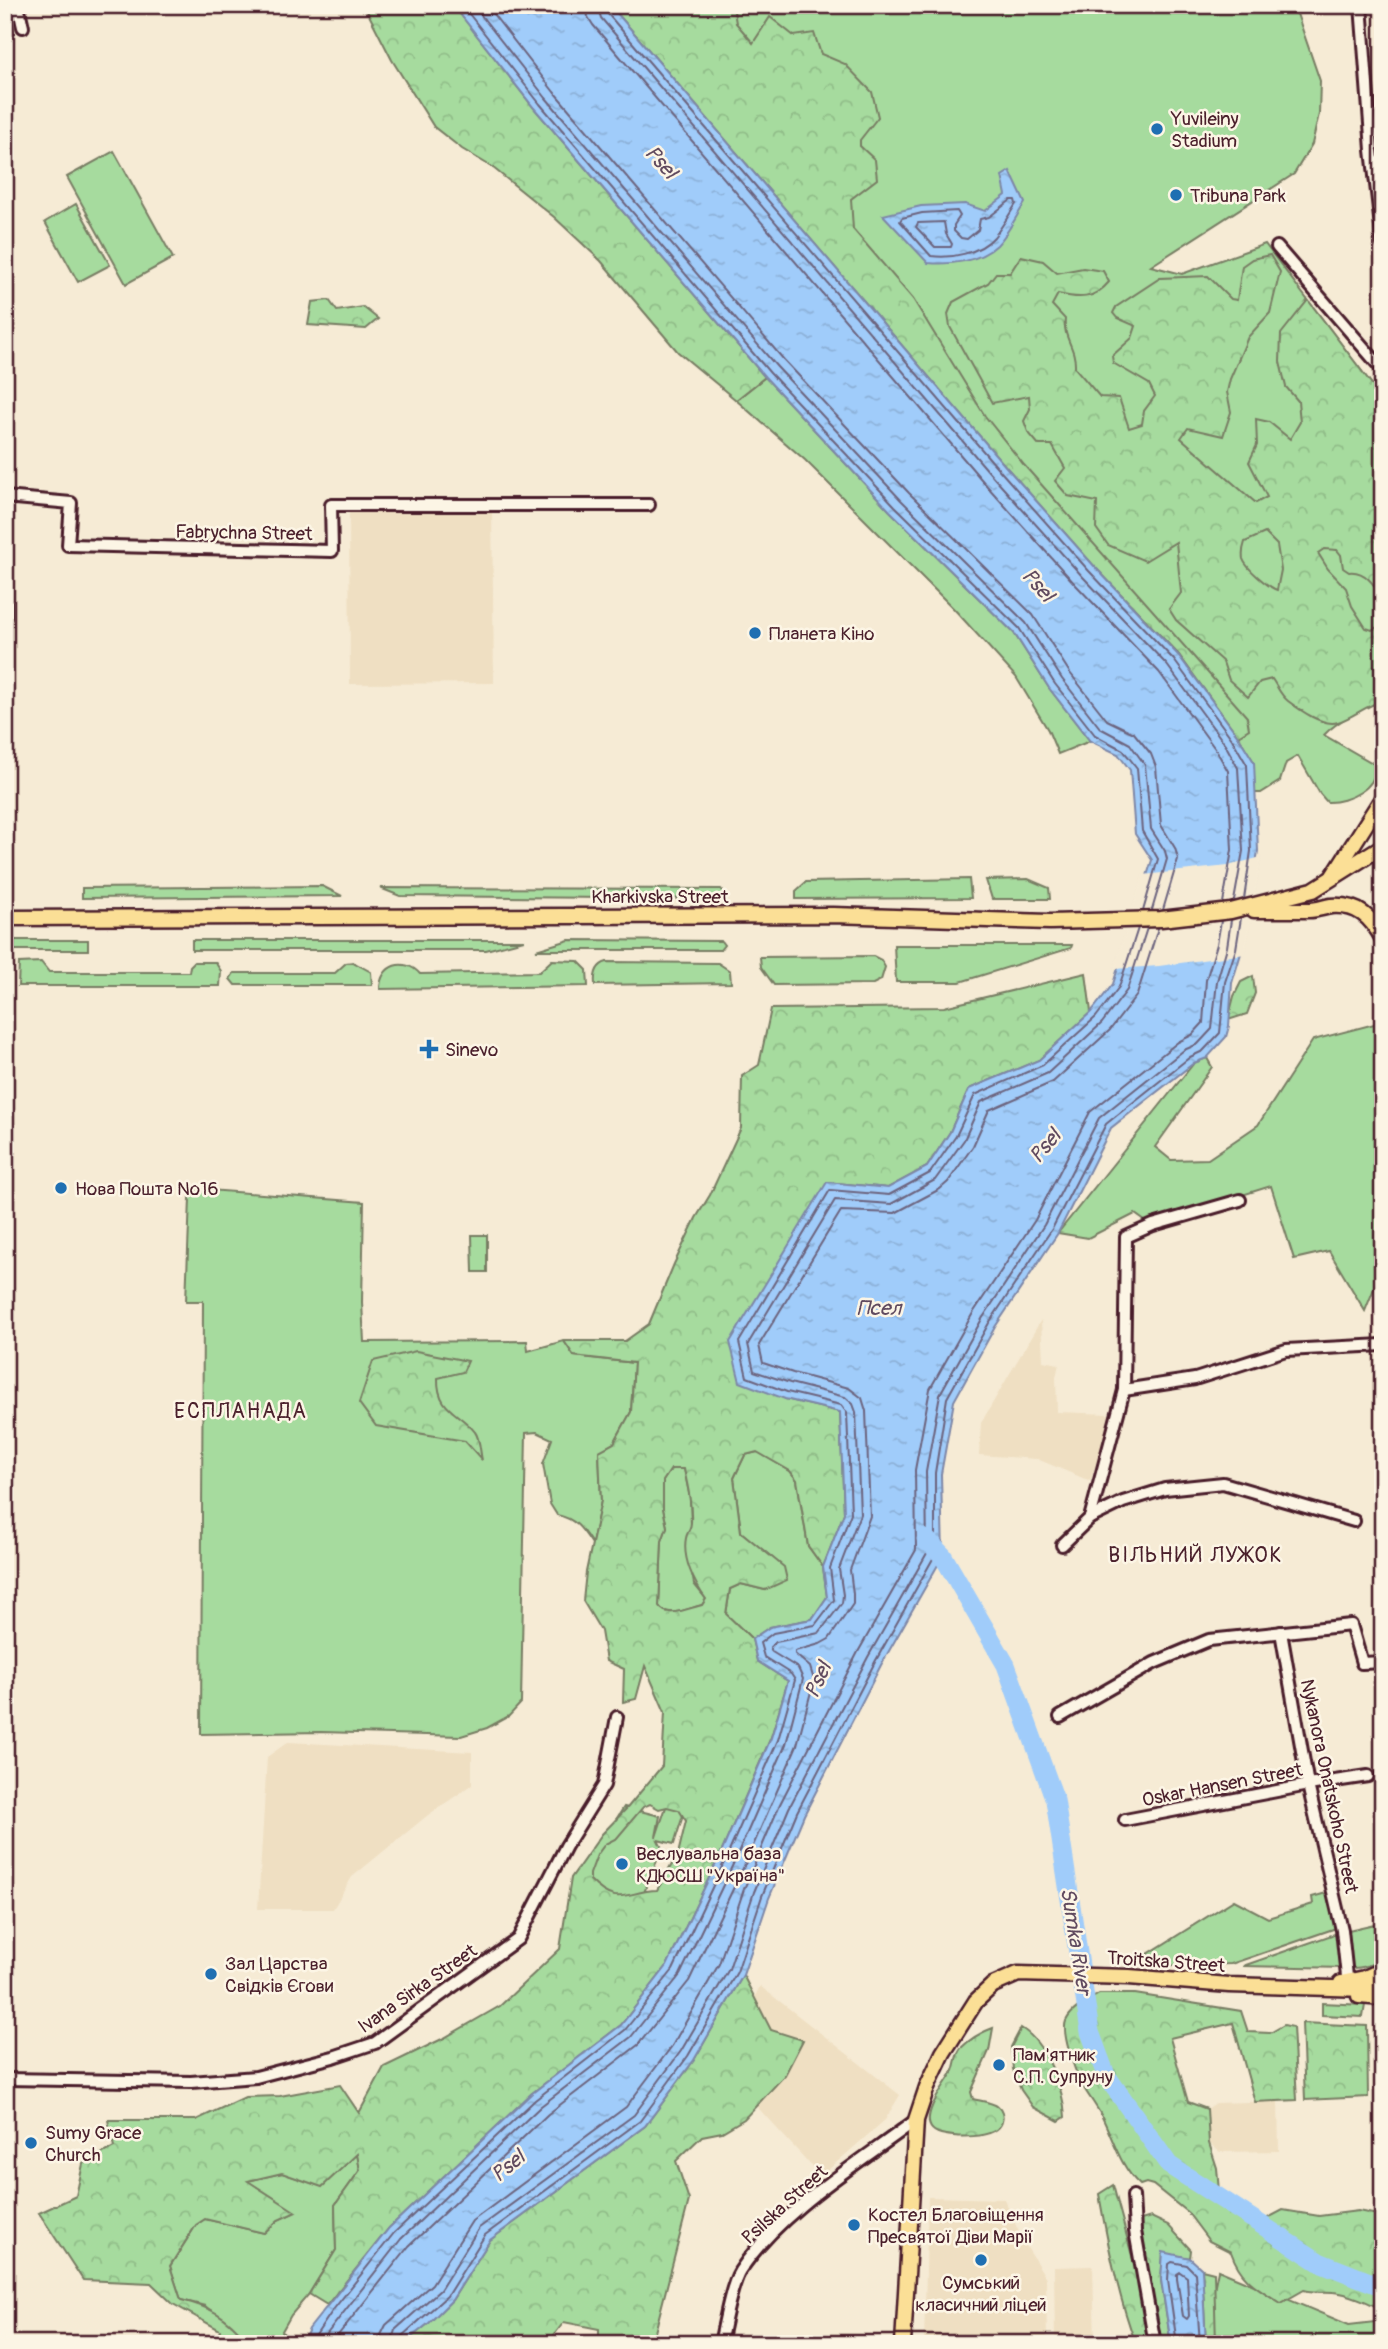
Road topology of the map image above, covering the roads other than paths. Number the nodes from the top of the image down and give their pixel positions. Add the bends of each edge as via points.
1 (18, 5) edge
2 (1361, 5) edge
3 (23, 27) dead end
4 (1379, 172) edge
5 (1383, 244) edge
6 (1277, 247) dead end
7 (1383, 370) edge
8 (5, 497) edge
9 (649, 505) dead end
10 (5, 564) edge
11 (5, 618) edge
12 (1383, 797) edge
13 (1383, 846) edge
14 (1330, 880) junction
15 (1231, 911) junction
16 (5, 918) edge
17 (1383, 939) edge
18 (1240, 1200) dead end
19 (1383, 1345) edge
20 (1124, 1390) junction
21 (1090, 1518) junction
22 (1354, 1521) dead end
23 (1062, 1545) dead end
24 (1281, 1632) junction
25 (1383, 1662) edge
26 (617, 1717) dead end
27 (1060, 1717) dead end
28 (1368, 1776) dead end
29 (1308, 1785) junction
30 (1125, 1820) dead end
31 (1383, 1969) edge
32 (1348, 1985) junction
33 (1383, 1986) edge
34 (1321, 1988) junction
35 (1383, 1998) edge
36 (5, 2079) edge
37 (916, 2120) junction
38 (1133, 2196) dead end
39 (720, 2344) edge
40 (903, 2344) edge
41 (1156, 2344) edge

1 - 3 street
2 - 4 street
4 - 5 street
6 - 7 street
8 - 9 street, Fabrychna Street via 71,503 68,545 332,551 331,505
10 - 11 street
12 - 14 main road
13 - 14 main road, Kharkivska Street
14 - 15 main road, Kharkivska Street via 1312,890
15 - 16 main road, Kharkivska Street via 1094,921 833,915
15 - 17 main road via 1352,907 1371,919
18 - 20 street via 1126,1237
19 - 20 street via 1286,1350 1195,1380
20 - 21 street
21 - 22 street via 1165,1489 1223,1483
21 - 23 street
24 - 25 street via 1351,1625 1362,1663
24 - 27 street via 1209,1640 1154,1663
24 - 29 street, Nykanora Onatskoho Street
26 - 36 street, Ivana Sirka Street via 604,1785 518,1939 375,2043 256,2077 191,2082
28 - 29 street, Oskar Hansen Street
29 - 30 street, Oskar Hansen Street
29 - 32 street, Nykanora Onatskoho Street via 1342,1930
31 - 32 main road
32 - 33 main road, Troitska Street
32 - 34 main road, Troitska Street
34 - 35 main road via 1336,1994
34 - 37 main road, Troitska Street via 1018,1974 993,1985 976,2001 943,2053
37 - 39 street, Psilska Street via 814,2196 766,2239 738,2273
37 - 40 main road, Troitska Street
38 - 41 street

